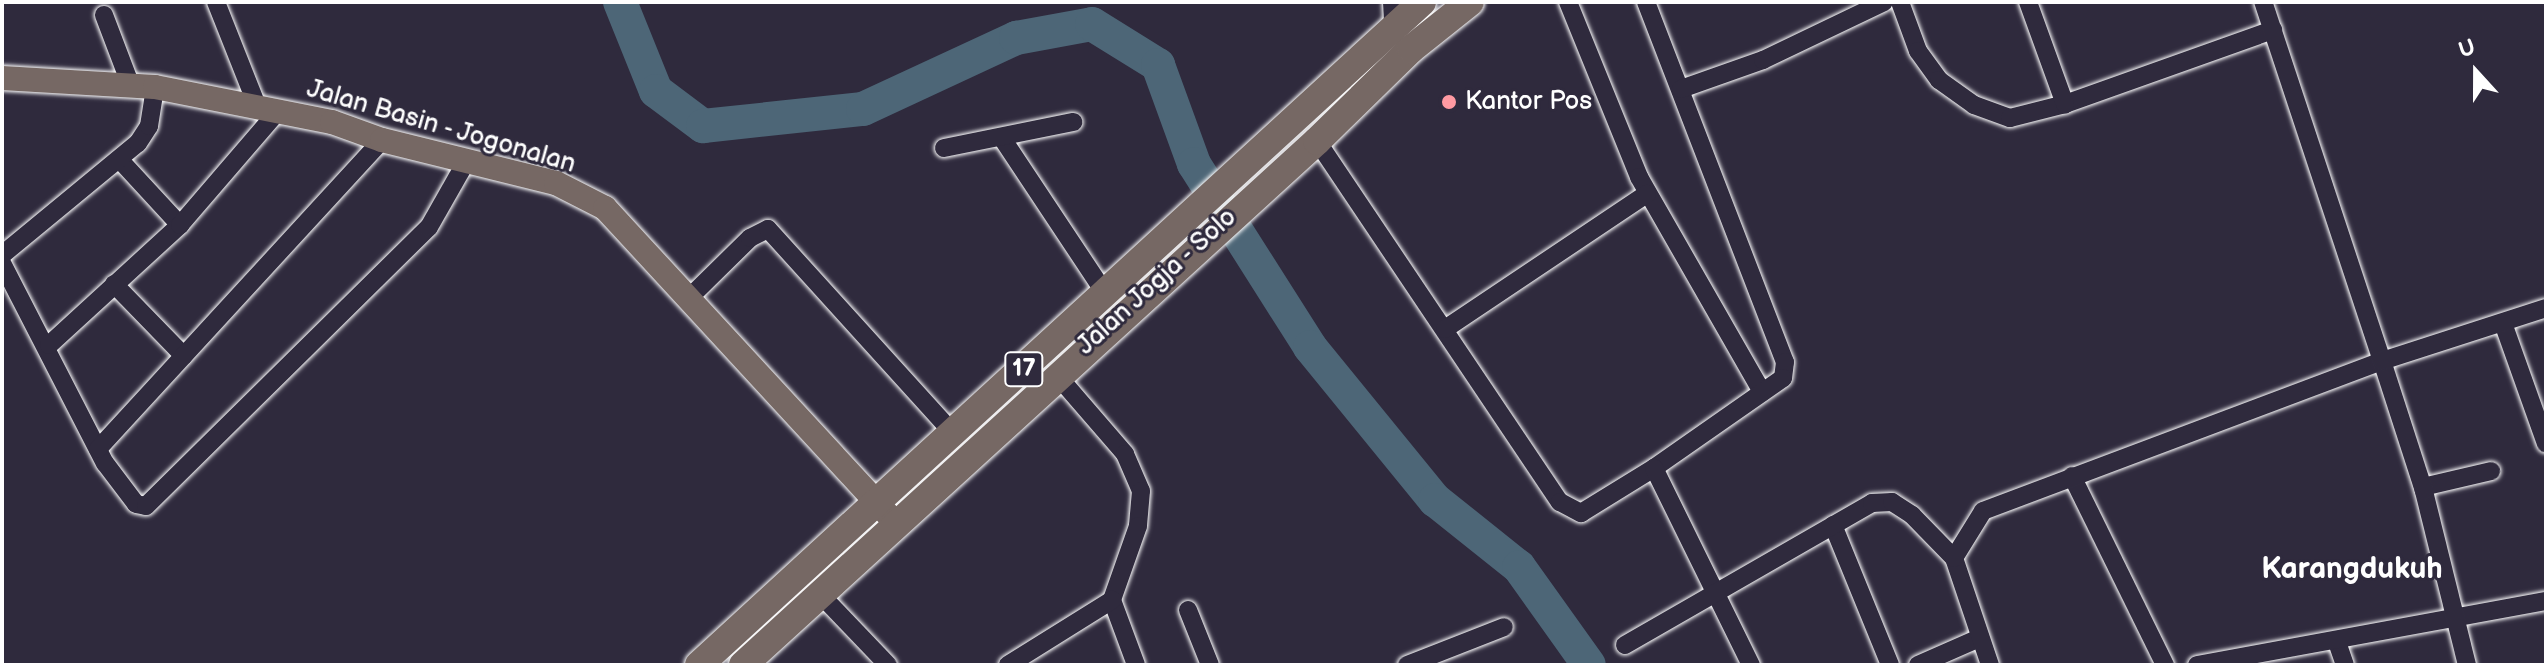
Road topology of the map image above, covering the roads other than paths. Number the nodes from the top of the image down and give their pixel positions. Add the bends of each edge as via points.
1 (216, 2) edge
2 (1422, 2) edge
3 (1470, 2) edge
4 (1568, 2) edge
5 (1646, 2) edge
6 (1884, 2) edge
7 (1900, 2) edge
8 (2028, 2) edge
9 (2263, 2) edge
10 (1393, 13) edge
11 (104, 15) dead end
12 (2273, 30) junction
13 (2, 78) edge
14 (143, 86) junction
15 (1681, 89) junction
16 (2065, 104) junction
17 (264, 105) junction
18 (1073, 122) dead end
19 (1002, 138) junction
20 (382, 140) junction
21 (1317, 141) junction
22 (944, 148) dead end
23 (119, 159) junction
24 (466, 162) junction
25 (1249, 182) junction
26 (1647, 194) junction
27 (180, 225) junction
28 (1179, 245) junction
29 (2, 255) edge
30 (2, 263) edge
31 (114, 284) junction
32 (1105, 293) junction
33 (688, 299) junction
34 (2546, 308) edge
35 (2503, 323) junction
36 (1445, 329) junction
37 (49, 345) junction
38 (184, 356) junction
39 (2382, 361) junction
40 (1056, 374) junction
41 (1762, 392) junction
42 (954, 434) junction
43 (2546, 444) edge
44 (98, 449) junction
45 (1654, 468) junction
46 (2491, 471) dead end
47 (2072, 476) junction
48 (2423, 487) junction
49 (888, 514) junction
50 (1833, 525) junction
51 (1954, 558) junction
52 (1715, 590) junction
53 (821, 595) junction
54 (1112, 600) junction
55 (2546, 601) edge
56 (1188, 610) dead end
57 (2452, 620) junction
58 (1504, 627) dead end
59 (1977, 639) junction
60 (2337, 642) junction
61 (1625, 645) dead end
62 (1450, 657) edge
63 (699, 665) edge
64 (743, 665) edge
65 (888, 665) edge
66 (1008, 665) edge
67 (1136, 665) edge
68 (1210, 665) edge
69 (1407, 665) edge
70 (1751, 665) edge
71 (1890, 665) edge
72 (1918, 665) edge
73 (1990, 665) edge
74 (2165, 665) edge
75 (2197, 665) edge
76 (2345, 665) edge
77 (2467, 665) edge

1 - 17 street
2 - 10 highway, Jalan Jogja - Solo / 17
3 - 21 highway, Jalan Jogja - Solo / 17 via 1411,49
4 - 26 street
5 - 15 street
6 - 15 street via 1763,60
7 - 16 street via 1918,51 1932,71 1974,105 2010,118
8 - 16 street
9 - 12 street
10 - 25 highway, Jalan Jogja - Solo / 17
11 - 14 street
12 - 16 street
12 - 39 street
13 - 14 main road, Jalan Basin - Jogonalan
14 - 17 main road, Jalan Basin - Jogonalan
14 - 23 street via 149,126
15 - 41 street via 1778,335 1783,378
17 - 20 main road, Jalan Basin - Jogonalan
17 - 27 street
18 - 19 street
19 - 22 street
19 - 32 street
20 - 24 main road, Jalan Basin - Jogonalan
20 - 38 street
21 - 25 highway, Jalan Jogja - Solo / 17
21 - 36 street
23 - 27 street
23 - 29 street
24 - 33 main road, Jalan Basin - Jogonalan via 556,183 605,208
24 - 44 street via 429,227 150,505 136,504
25 - 28 highway, Jalan Jogja - Solo / 17
26 - 36 street
26 - 41 street
27 - 31 street
28 - 32 highway, Jalan Jogja - Solo / 17
28 - 40 highway, Jalan Jogja - Solo / 17
30 - 37 street
31 - 37 street
31 - 38 street
32 - 42 highway, Jalan Jogja - Solo / 17
33 - 42 street via 750,238 768,229
33 - 49 main road, Jalan Basin - Jogonalan
34 - 35 street
35 - 39 street
35 - 43 street
36 - 45 street via 1570,510 1581,513
37 - 44 street
38 - 44 street
39 - 47 street
39 - 48 street
40 - 49 highway, Jalan Jogja - Solo / 17
40 - 54 street via 1125,454 1141,491 1138,526
41 - 45 street
42 - 49 highway, Jalan Jogja - Solo / 17
45 - 52 street
46 - 48 street
47 - 51 street via 1983,511
47 - 74 street
48 - 57 street
49 - 53 highway, Jalan Jogja - Solo / 17
49 - 63 highway, Jalan Jogja - Solo / 17
50 - 51 street via 1872,503 1892,502
50 - 52 street
50 - 71 street
51 - 59 street
52 - 61 street
52 - 70 street
53 - 64 highway, Jalan Jogja - Solo / 17
53 - 65 street
54 - 66 street
54 - 67 street
55 - 57 street
56 - 68 street
57 - 60 street
57 - 77 street
58 - 62 street
59 - 72 street
59 - 73 street
60 - 75 street
60 - 76 street
62 - 69 street

